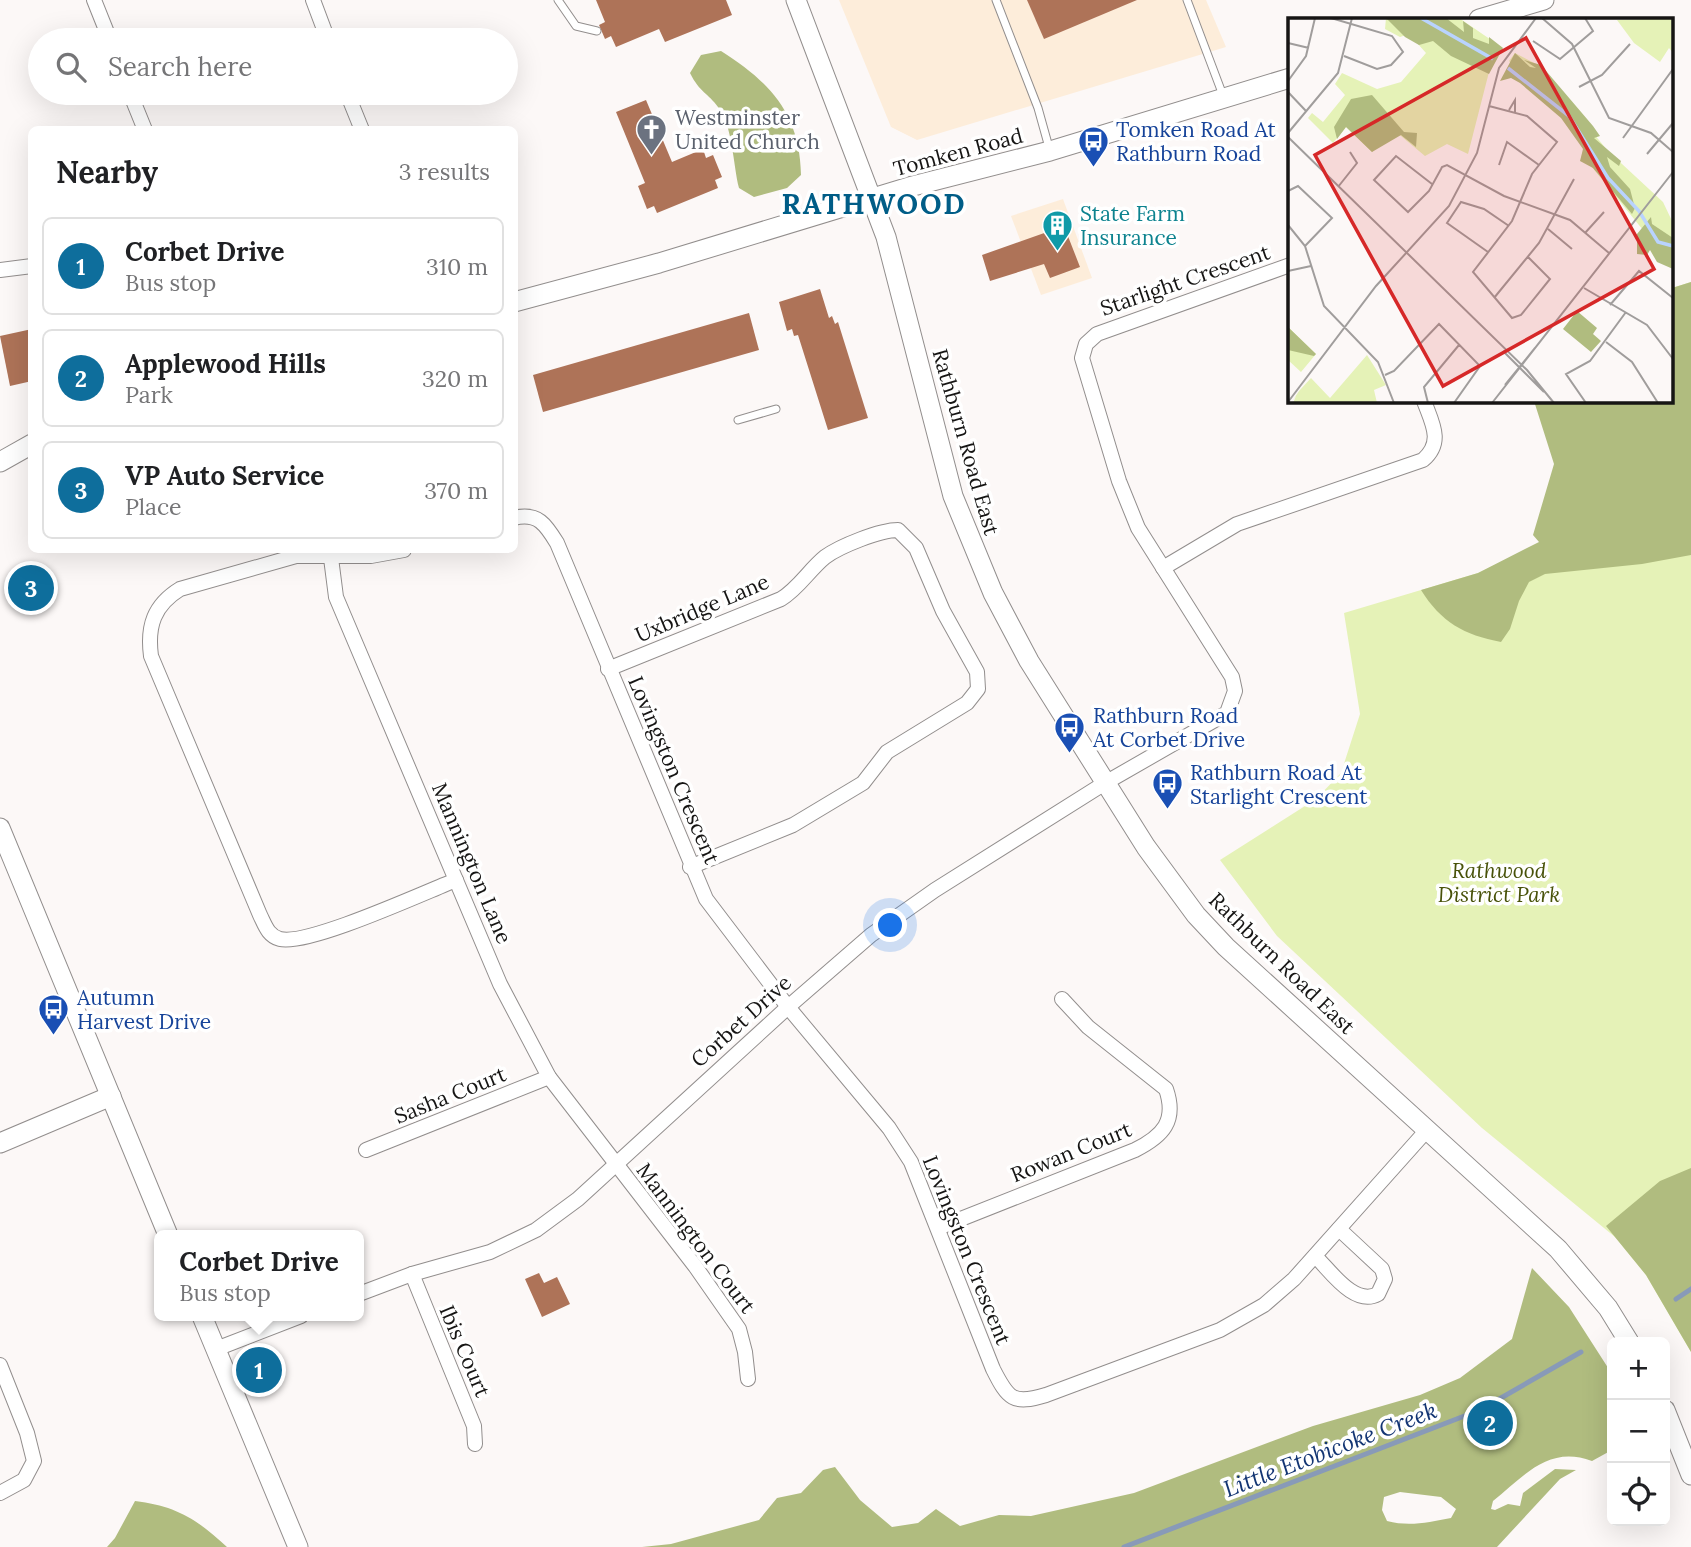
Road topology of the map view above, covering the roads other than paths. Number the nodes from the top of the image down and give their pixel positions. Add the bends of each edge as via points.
1 (94, 0) edge
2 (313, 0) edge
3 (558, 0) edge
4 (796, 0) edge
5 (996, 0) edge
6 (1187, 0) edge
7 (1544, 0) edge
8 (1482, 18) edge
9 (105, 28) edge
10 (324, 28) edge
11 (597, 31) dead end
12 (1288, 79) edge
13 (1224, 98) junction
14 (135, 105) edge
15 (352, 105) edge
16 (143, 126) edge
17 (360, 126) edge
18 (1050, 151) junction
19 (872, 199) junction
20 (28, 266) edge
21 (1288, 266) edge
22 (0, 270) edge
23 (518, 301) edge
24 (1424, 402) edge
25 (776, 409) dead end
26 (738, 420) dead end
27 (0, 445) edge
28 (27, 446) edge
29 (0, 462) edge
30 (518, 518) edge
31 (388, 553) edge
32 (331, 558) junction
33 (1163, 568) junction
34 (608, 669) junction
35 (1147, 760) joint
36 (1105, 783) junction
37 (0, 828) edge
38 (690, 866) junction
39 (456, 880) junction
40 (1062, 999) dead end
41 (788, 1007) junction
42 (549, 1077) junction
43 (111, 1096) junction
44 (1427, 1130) junction
45 (0, 1143) edge
46 (366, 1150) dead end
47 (615, 1165) junction
48 (938, 1228) junction
49 (1339, 1229) junction
50 (166, 1230) edge
51 (1315, 1256) junction
52 (412, 1274) junction
53 (364, 1292) edge
54 (204, 1321) edge
55 (288, 1321) edge
56 (1626, 1337) edge
57 (216, 1349) junction
58 (0, 1365) edge
59 (748, 1379) dead end
60 (1670, 1422) edge
61 (475, 1444) dead end
62 (1691, 1475) edge
63 (0, 1493) edge
64 (298, 1547) edge

1 - 9 street
2 - 10 street
3 - 11 lane via 576,26
4 - 19 street, Rathburn Road East
5 - 18 lane
6 - 13 lane
7 - 8 street
12 - 13 street, Tomken Road
13 - 18 street, Tomken Road
14 - 16 street
15 - 17 street
18 - 19 street, Tomken Road
19 - 23 street, Tomken Road
19 - 36 street, Rathburn Road East via 886,237 953,496 976,557 1029,661
20 - 22 street
21 - 33 street, Starlight Crescent via 1119,324 1086,344 1082,358 1087,383 1119,481 1138,528
24 - 33 street via 1435,444 1423,460 1237,524
25 - 26 lane
27 - 28 street
28 - 29 street
30 - 34 street, Lovingston Crescent via 544,522 557,543
31 - 32 street
32 - 39 street, Mannington Lane via 337,597
32 - 39 street via 296,556 180,589 166,597 152,622 152,656 260,915 276,939 306,937
33 - 35 street, Starlight Crescent via 1232,677 1235,691 1227,713
34 - 38 street, Lovingston Crescent
34 - 38 street, Uxbridge Lane via 781,599 828,555 886,530 898,530 916,548 943,611 977,672 978,689 967,703 887,752 863,783 793,825
35 - 36 street, Corbet Drive
36 - 41 street, Corbet Drive via 936,890 871,936
36 - 44 street, Rathburn Road East via 1146,847 1211,931
37 - 43 street
38 - 41 street, Lovingston Crescent via 706,899
39 - 42 street, Mannington Lane via 500,984
40 - 48 street, Rowan Court via 1088,1027 1166,1089 1171,1104 1168,1119 1157,1139 1135,1150
41 - 47 street, Corbet Drive
41 - 48 street, Lovingston Crescent via 889,1128 911,1162
42 - 46 street, Sasha Court
42 - 47 street, Mannington Lane
43 - 45 street
43 - 50 street
44 - 49 street, Lovingston Crescent
44 - 56 street, Rathburn Road East via 1558,1249 1608,1308
47 - 52 street, Corbet Drive via 536,1230 490,1252
47 - 59 street, Mannington Court via 738,1329
48 - 51 street, Lovingston Crescent via 998,1380 1014,1399 1027,1401 1235,1323 1280,1293
49 - 51 street, Lovingston Crescent
49 - 51 street via 1382,1269 1384,1285 1378,1294 1357,1295
52 - 53 street, Corbet Drive
52 - 61 street, Ibis Court via 474,1426
54 - 57 street
55 - 57 street
57 - 64 street
58 - 63 street via 34,1461 24,1480
60 - 62 street

